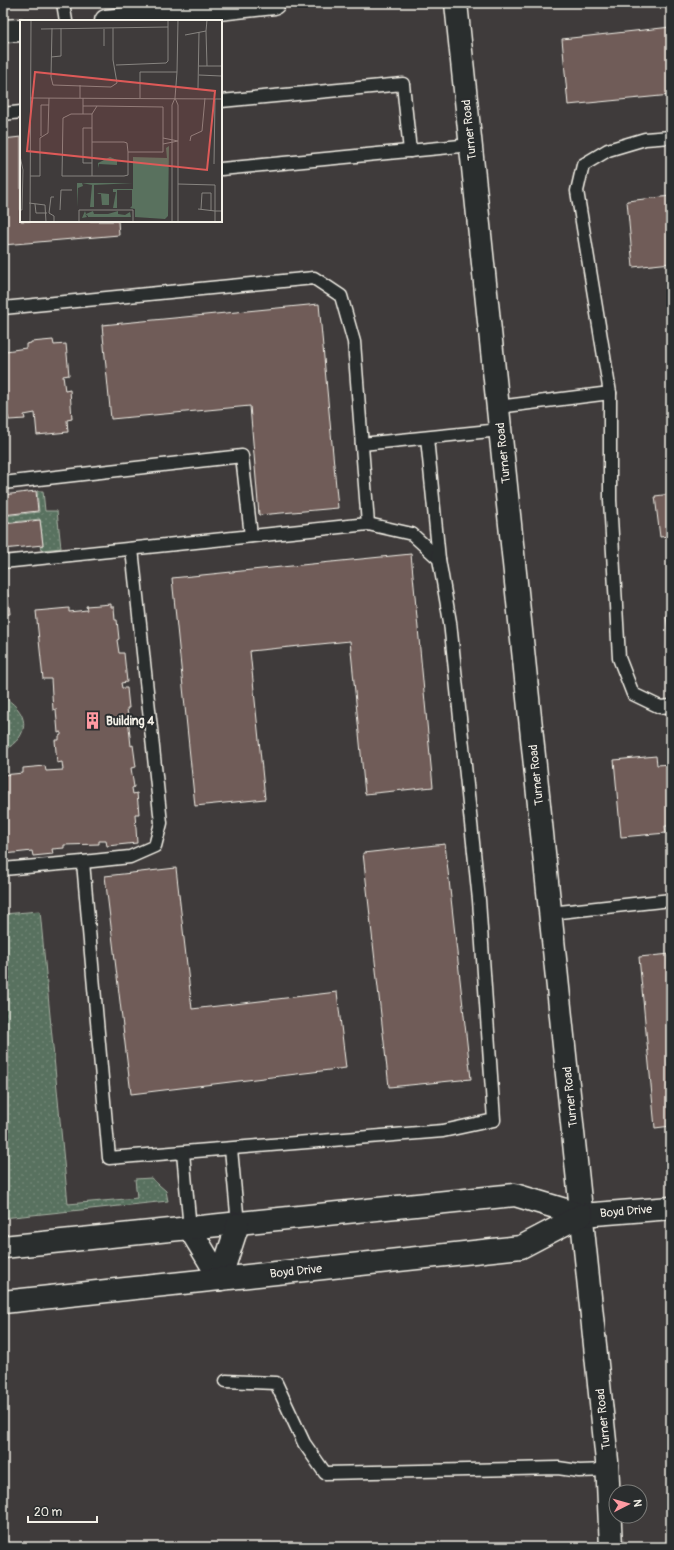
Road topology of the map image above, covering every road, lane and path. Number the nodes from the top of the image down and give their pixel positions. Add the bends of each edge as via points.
1 (63, 3) edge
2 (274, 3) edge
3 (456, 3) edge
4 (174, 8) edge
5 (66, 20) edge
6 (111, 20) edge
7 (20, 30) edge
8 (3, 31) edge
9 (222, 101) edge
10 (20, 112) edge
11 (3, 114) edge
12 (671, 137) edge
13 (471, 145) junction
14 (410, 152) junction
15 (222, 169) edge
16 (3, 308) edge
17 (610, 393) junction
18 (498, 407) junction
19 (500, 430) junction
20 (427, 438) junction
21 (362, 444) junction
22 (3, 483) edge
23 (368, 524) junction
24 (251, 536) junction
25 (132, 549) junction
26 (439, 559) junction
27 (3, 562) edge
28 (671, 706) edge
29 (83, 862) junction
30 (3, 869) edge
31 (671, 900) edge
32 (550, 912) junction
33 (231, 1150) junction
34 (183, 1153) junction
35 (671, 1208) edge
36 (582, 1215) junction
37 (238, 1224) junction
38 (190, 1229) junction
39 (3, 1247) edge
40 (220, 1279) junction
41 (3, 1302) edge
42 (226, 1381) dead end
43 (608, 1470) junction
44 (611, 1547) edge

1 - 5 lane
2 - 4 street
3 - 13 street, Turner Road
4 - 6 street
7 - 8 street
9 - 14 lane via 403,84
10 - 11 lane
12 - 17 lane via 645,139 608,150 583,165 577,191
13 - 14 lane
13 - 18 street, Turner Road
14 - 15 lane
16 - 21 lane via 314,278 341,296 354,342
17 - 18 lane
17 - 28 lane via 610,500 619,658 633,694 660,707
18 - 19 street, Turner Road
19 - 20 lane
19 - 32 street, Turner Road
20 - 21 lane
20 - 26 lane
21 - 23 lane
22 - 24 lane via 242,456
23 - 24 lane
23 - 26 lane via 412,534
24 - 25 lane
25 - 27 lane
25 - 29 lane via 161,823 155,846 130,857
26 - 33 lane via 450,622 479,900 494,1120 443,1131
29 - 30 lane
29 - 34 lane via 109,1158
31 - 32 lane
32 - 36 street, Turner Road
33 - 34 lane
33 - 37 lane
34 - 38 lane
35 - 36 street, Boyd Drive
36 - 37 street, Boyd Drive via 515,1195
36 - 40 street, Boyd Drive via 521,1247
36 - 43 street, Turner Road
37 - 38 street, Boyd Drive
37 - 40 street
38 - 39 street, Boyd Drive
38 - 40 street
40 - 41 street, Boyd Drive
42 - 43 lane via 276,1383 304,1443 326,1473 558,1468 579,1471
43 - 44 street, Turner Road

